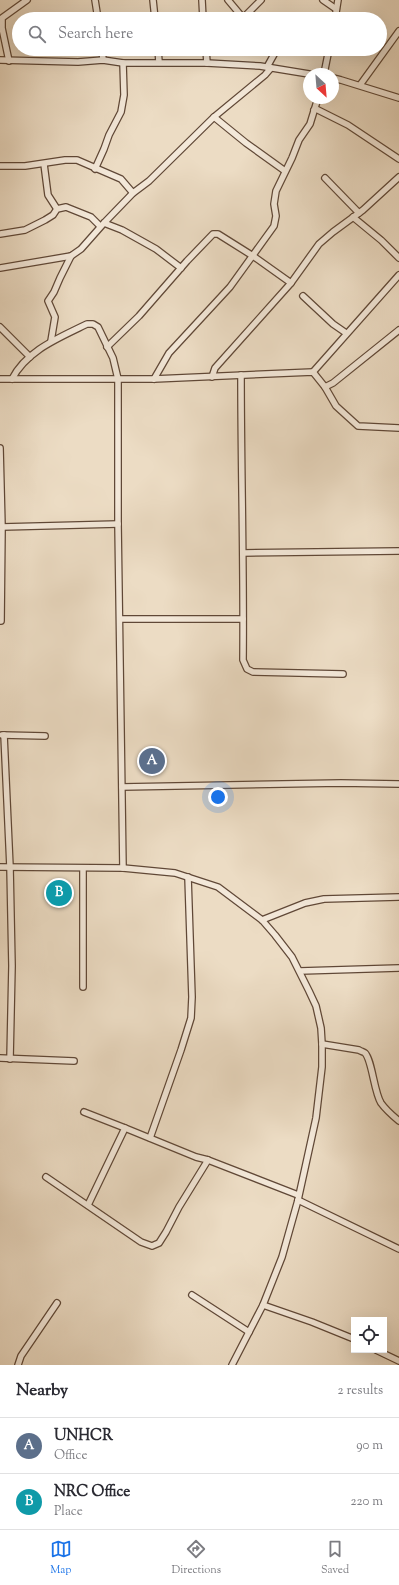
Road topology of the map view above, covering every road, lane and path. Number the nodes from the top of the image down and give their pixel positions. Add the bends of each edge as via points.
1 (27, 0) edge
2 (95, 0) edge
3 (153, 0) edge
4 (202, 0) edge
5 (228, 0) edge
6 (261, 0) edge
7 (323, 0) edge
8 (338, 0) edge
9 (336, 9) junction
10 (97, 12) edge
11 (154, 12) edge
12 (203, 12) edge
13 (239, 12) edge
14 (250, 12) edge
15 (336, 12) edge
16 (399, 31) edge
17 (387, 48) edge
18 (103, 56) edge
19 (159, 56) edge
20 (206, 56) edge
21 (274, 56) edge
22 (328, 56) edge
23 (381, 56) edge
24 (0, 60) edge
25 (103, 60) junction
26 (9, 61) junction
27 (159, 62) junction
28 (123, 63) junction
29 (207, 63) junction
30 (269, 68) junction
31 (325, 68) edge
32 (303, 73) edge
33 (339, 80) edge
34 (360, 86) junction
35 (399, 98) edge
36 (316, 104) edge
37 (314, 110) junction
38 (214, 117) junction
39 (399, 159) edge
40 (44, 164) junction
41 (0, 166) edge
42 (95, 169) junction
43 (285, 171) junction
44 (399, 177) edge
45 (325, 178) dead end
46 (133, 193) junction
47 (57, 209) junction
48 (359, 213) junction
49 (352, 217) junction
50 (102, 224) junction
51 (0, 234) edge
52 (71, 256) junction
53 (253, 256) junction
54 (399, 258) edge
55 (0, 268) edge
56 (181, 268) junction
57 (399, 275) edge
58 (291, 283) junction
59 (303, 296) dead end
60 (0, 327) edge
61 (399, 330) edge
62 (346, 333) junction
63 (51, 341) junction
64 (107, 347) junction
65 (30, 357) junction
66 (313, 372) junction
67 (241, 375) junction
68 (118, 378) junction
69 (212, 378) junction
70 (0, 379) edge
71 (12, 379) junction
72 (154, 379) junction
73 (325, 387) junction
74 (399, 428) edge
75 (0, 448) edge
76 (118, 524) junction
77 (2, 527) junction
78 (399, 551) edge
79 (243, 553) junction
80 (121, 619) junction
81 (243, 619) junction
82 (1, 621) dead end
83 (343, 674) dead end
84 (2, 735) edge
85 (45, 736) dead end
86 (399, 784) edge
87 (122, 787) junction
88 (0, 867) edge
89 (10, 867) junction
90 (123, 868) junction
91 (83, 869) junction
92 (188, 877) junction
93 (399, 897) edge
94 (262, 920) junction
95 (399, 968) edge
96 (300, 971) junction
97 (83, 987) dead end
98 (322, 1044) junction
99 (0, 1058) edge
100 (10, 1059) junction
101 (74, 1061) dead end
102 (84, 1112) dead end
103 (399, 1121) edge
104 (125, 1128) junction
105 (150, 1138) junction
106 (208, 1160) junction
107 (46, 1177) dead end
108 (298, 1198) junction
109 (88, 1205) junction
110 (399, 1249) edge
111 (192, 1295) dead end
112 (57, 1303) dead end
113 (263, 1305) junction
114 (249, 1332) junction
115 (351, 1338) edge
116 (382, 1353) edge
117 (399, 1362) edge
118 (235, 1364) edge
119 (18, 1365) edge

1 - 26 street via 2,18
2 - 10 street
3 - 11 street
4 - 12 street
5 - 13 street
6 - 14 street
7 - 9 street
8 - 9 street
9 - 15 street
16 - 17 street
18 - 25 street
19 - 27 street
20 - 29 street
21 - 30 street
22 - 31 street
23 - 34 street
24 - 26 street
25 - 26 street
25 - 28 street
27 - 28 street
27 - 29 street
28 - 42 street via 124,95 121,112
29 - 30 street
30 - 32 street
30 - 38 street via 264,76
33 - 34 street
34 - 35 street
36 - 37 street
37 - 39 street via 348,125
37 - 43 street via 310,124 298,140
38 - 43 street
38 - 46 street via 149,181
40 - 41 street
40 - 42 street via 77,160
40 - 47 street via 48,195
42 - 46 street via 121,179
43 - 53 street via 276,191 274,226
44 - 48 street
45 - 48 street
46 - 50 street
47 - 50 street via 66,207
47 - 51 street via 53,215 25,230
48 - 49 street
49 - 54 street
49 - 58 street via 319,244
50 - 52 street via 92,238
50 - 56 street via 122,230 156,249
52 - 55 street
52 - 63 street via 48,301 55,318
53 - 56 street via 218,234 213,234
53 - 58 street
53 - 72 street via 230,286 169,353
56 - 64 street via 139,316
57 - 62 street
58 - 69 street via 215,368
59 - 62 street
60 - 65 street
61 - 73 street
62 - 66 street
63 - 64 street via 87,324 93,324 98,327
63 - 65 street
64 - 68 street
65 - 71 street via 18,367
66 - 67 street
66 - 73 street
67 - 69 street
67 - 79 street
68 - 71 street
68 - 72 street
68 - 76 street
69 - 72 street
70 - 71 street
73 - 74 street via 336,406 358,426
75 - 77 street
76 - 77 street
76 - 80 street
77 - 82 street
78 - 79 street
79 - 81 street
80 - 81 street
80 - 87 street
81 - 83 street via 243,660 247,669 253,672
84 - 85 street
84 - 89 street
86 - 87 street
87 - 90 street
88 - 89 street
89 - 91 street
89 - 100 street
90 - 91 street
90 - 92 street
91 - 97 street
92 - 94 street via 218,887
92 - 105 street via 191,1018
93 - 94 street via 324,899
94 - 96 street
95 - 96 street
96 - 98 street via 316,1006
98 - 103 street via 365,1053 381,1103
98 - 108 street via 316,1118
99 - 100 street
100 - 101 street
102 - 104 street
104 - 105 street
104 - 109 street
105 - 106 street
106 - 108 street
106 - 109 street via 159,1243 152,1246 141,1242
107 - 109 street
108 - 110 street
108 - 113 street via 282,1257
111 - 114 street
112 - 119 street via 21,1356
113 - 114 street
113 - 115 street
114 - 118 street
116 - 117 street

